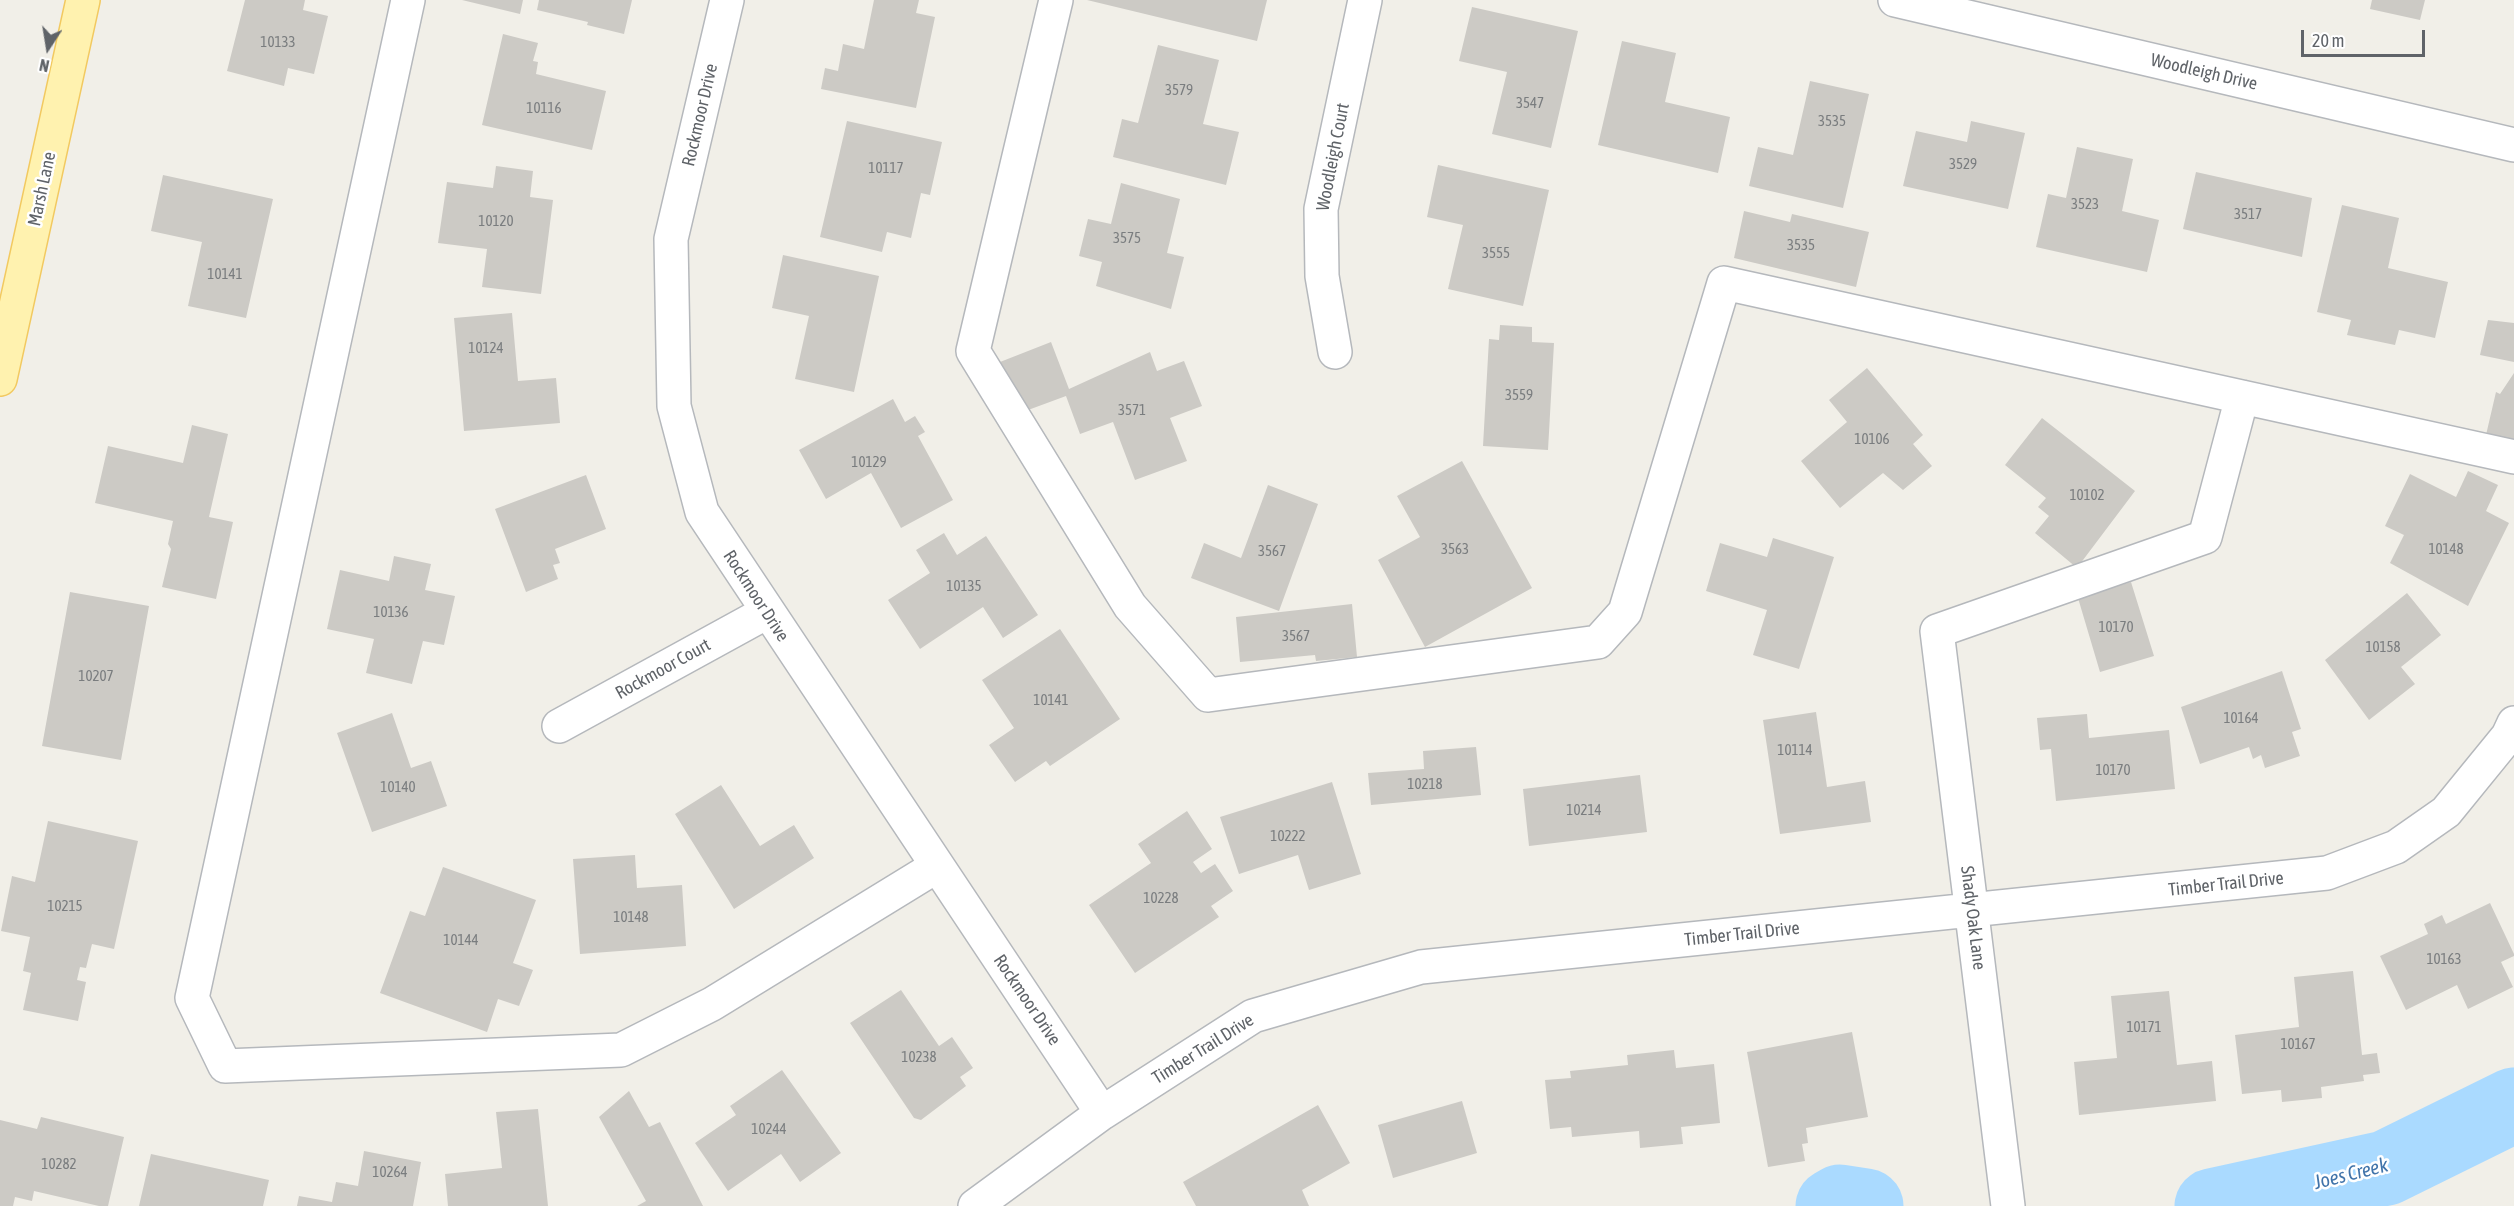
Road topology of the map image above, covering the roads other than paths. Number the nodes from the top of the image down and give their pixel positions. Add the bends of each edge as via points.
1 (83, 0) edge
2 (408, 0) edge
3 (727, 0) edge
4 (1056, 0) edge
5 (1365, 0) edge
6 (1895, 0) edge
7 (2514, 145) edge
8 (1335, 352) dead end
9 (0, 379) edge
10 (2242, 397) junction
11 (2514, 457) edge
12 (767, 612) junction
13 (2514, 723) edge
14 (559, 726) dead end
15 (937, 866) junction
16 (1972, 910) junction
17 (1102, 1113) junction
18 (975, 1206) edge
19 (2008, 1206) edge

1 - 9 main road, Marsh Lane
2 - 15 street via 192,998 225,1066 621,1050 712,1004
3 - 12 street, Rockmoor Drive via 671,239 674,406 702,512
4 - 10 street via 973,351 1130,606 1208,695 1598,642 1625,612 1724,283
5 - 8 street, Woodleigh Court via 1321,209 1322,276
6 - 7 street, Woodleigh Drive
10 - 11 street
10 - 16 street, Shady Oak Lane via 2205,537 1937,631
12 - 14 street, Rockmoor Court
12 - 15 street, Rockmoor Drive
13 - 16 street, Timber Trail Drive via 2508,736 2446,812 2396,848 2327,873
15 - 17 street, Rockmoor Drive
16 - 17 street, Timber Trail Drive via 1421,967 1253,1016
16 - 19 street, Shady Oak Lane
17 - 18 street, Timber Trail Drive

